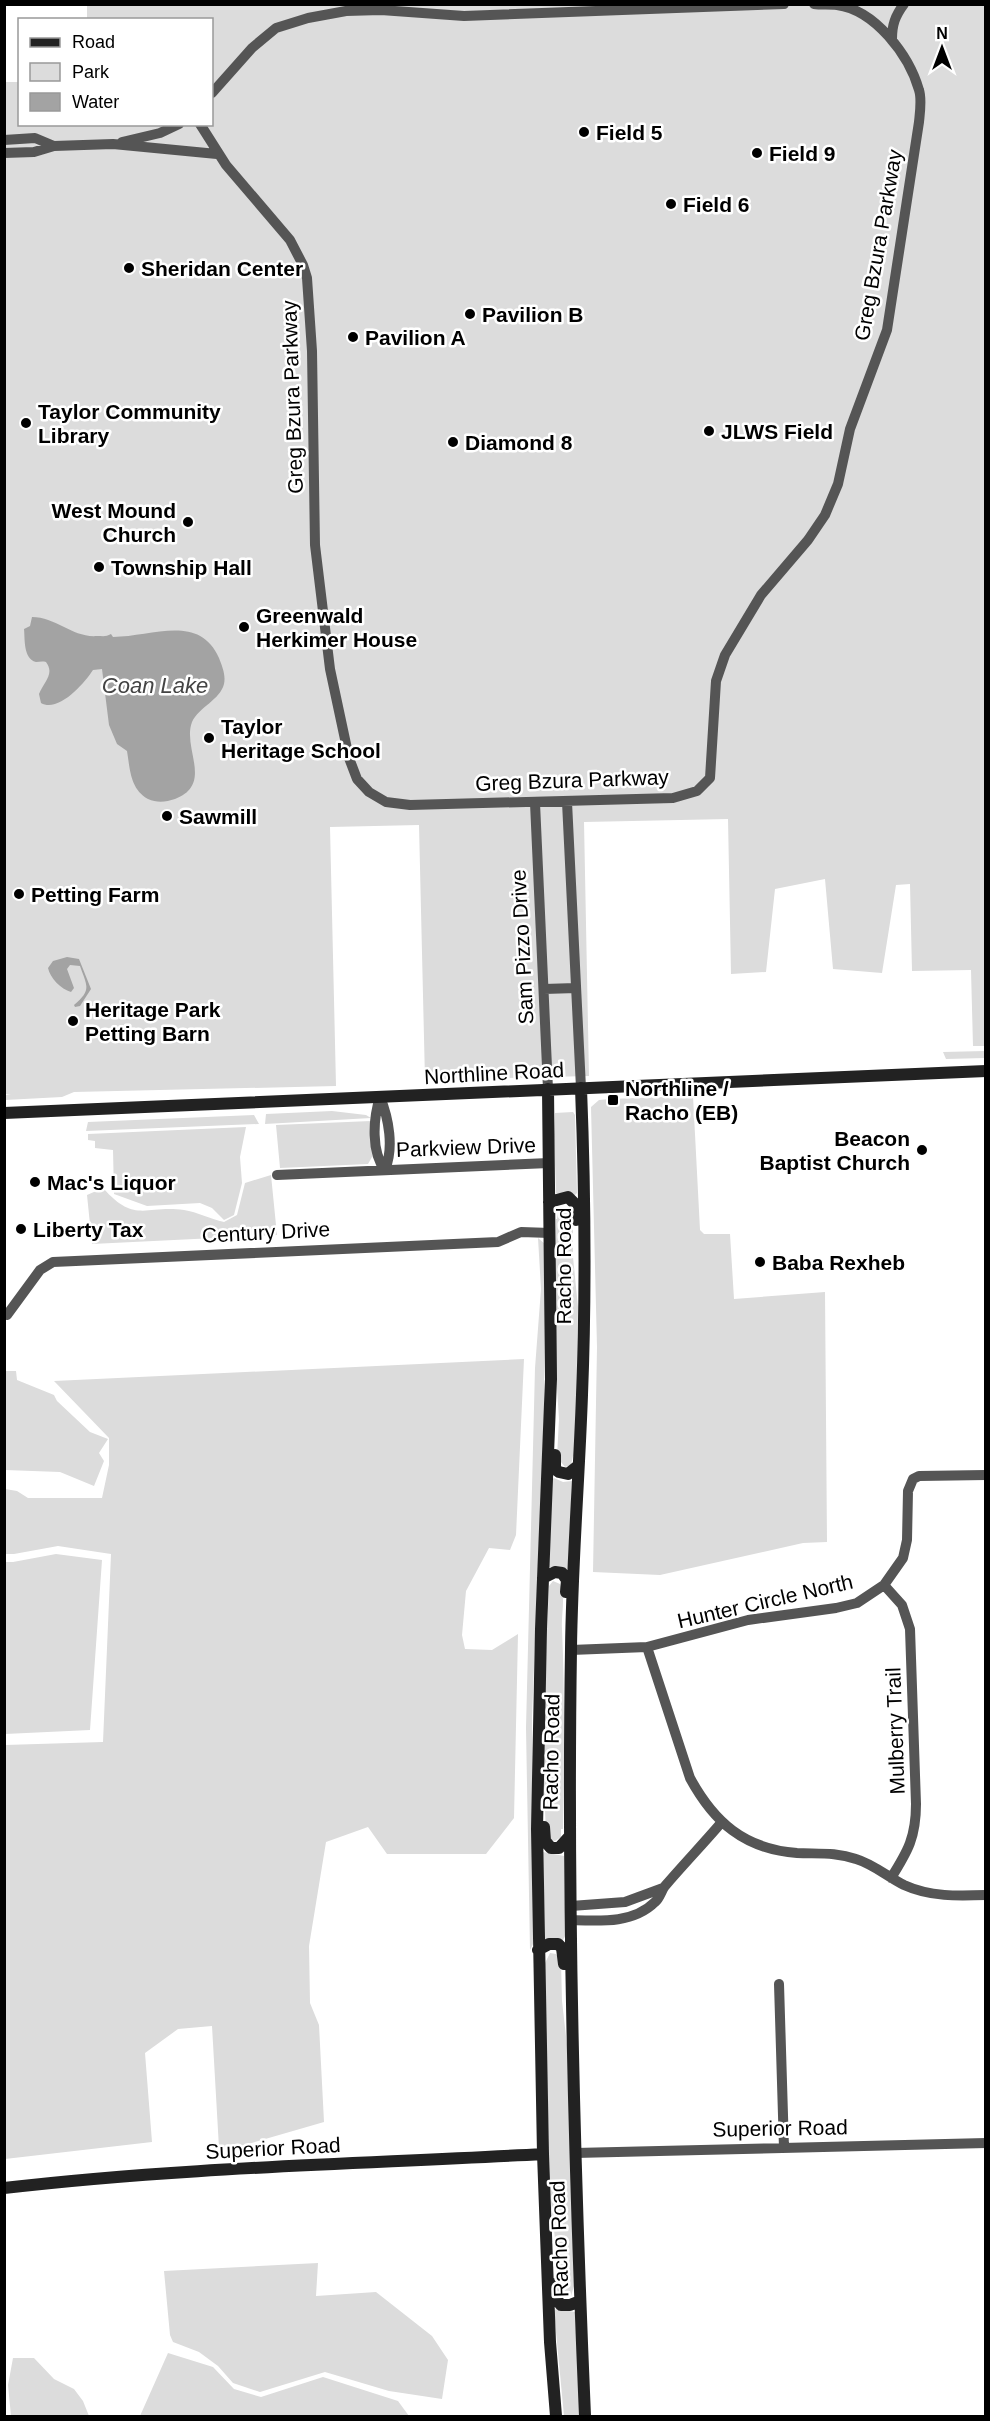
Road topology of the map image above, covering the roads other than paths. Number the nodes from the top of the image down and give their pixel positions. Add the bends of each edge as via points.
1 (784, 4) edge
2 (814, 4) edge
3 (857, 4) edge
4 (904, 4) edge
5 (839, 5) edge
6 (891, 39) junction
7 (213, 92) edge
8 (175, 126) edge
9 (201, 126) edge
10 (4, 140) edge
11 (113, 144) junction
12 (54, 146) junction
13 (4, 153) edge
14 (218, 154) junction
15 (567, 802) junction
16 (535, 803) junction
17 (576, 988) junction
18 (544, 989) junction
19 (986, 1071) edge
20 (581, 1088) junction
21 (548, 1089) junction
22 (380, 1097) junction
23 (4, 1113) edge
24 (549, 1163) junction
25 (385, 1170) junction
26 (277, 1175) dead end
27 (549, 1202) junction
28 (550, 1233) junction
29 (583, 1308) junction
30 (5, 1315) edge
31 (551, 1379) junction
32 (578, 1466) junction
33 (986, 1475) edge
34 (543, 1578) junction
35 (884, 1585) junction
36 (647, 1647) junction
37 (571, 1650) junction
38 (571, 1676) junction
39 (537, 1742) junction
40 (721, 1823) junction
41 (569, 1837) junction
42 (891, 1878) junction
43 (663, 1888) junction
44 (986, 1895) edge
45 (625, 1902) junction
46 (571, 1906) junction
47 (629, 1917) junction
48 (570, 1920) junction
49 (538, 1950) junction
50 (779, 1984) dead end
51 (573, 2042) junction
52 (986, 2143) edge
53 (784, 2148) junction
54 (575, 2152) junction
55 (543, 2154) junction
56 (4, 2188) edge
57 (544, 2194) junction
58 (580, 2301) junction
59 (556, 2416) edge
60 (585, 2416) edge

1 - 7 street via 464,16 346,11 276,28 252,48
2 - 5 street, Greg Bzura Parkway
3 - 5 street
4 - 6 street via 891,28
5 - 6 street, Greg Bzura Parkway via 861,14
6 - 15 street, Greg Bzura Parkway via 919,90 920,122 887,330 850,429 837,484 825,514 761,595 725,655 716,681 710,778 697,791 673,798
8 - 11 street
9 - 14 street, Greg Bzura Parkway
10 - 12 street via 35,138
11 - 12 street
11 - 14 street
12 - 13 street via 34,152
14 - 16 street, Greg Bzura Parkway via 290,240 307,278 315,545 330,669 357,779 369,792 398,804
15 - 16 street, Greg Bzura Parkway
15 - 17 street
16 - 18 street, Sam Pizzo Drive
17 - 18 street
17 - 20 street
18 - 21 street, Sam Pizzo Drive
19 - 20 street, Northline Road
20 - 21 street, Northline Road
20 - 29 street, Racho Road
21 - 22 street, Northline Road
21 - 24 street, Racho Road
22 - 23 street, Northline Road
22 - 25 street, Parkview Drive via 375,1113 377,1160
24 - 25 street, Parkview Drive
24 - 27 street, Racho Road
25 - 26 street, Parkview Drive
27 - 28 street, Racho Road
27 - 29 street via 568,1197 576,1205 576,1256
28 - 30 street, Century Drive via 521,1232 498,1242 53,1262 40,1270
28 - 31 street, Racho Road
29 - 32 street, Racho Road
31 - 32 street via 557,1419 555,1468 568,1474
31 - 34 street, Racho Road
32 - 37 street, Racho Road
33 - 35 street, Hunter Circle North via 919,1476 911,1481 908,1540 903,1558
34 - 38 street via 555,1572 567,1580 565,1625
34 - 39 street, Racho Road
35 - 36 street, Hunter Circle North via 857,1603 748,1620
35 - 42 street, Mulberry Trail via 902,1605 910,1629 916,1804 912,1840
36 - 37 street, Hunter Circle North
36 - 40 street via 690,1778
37 - 38 street, Racho Road
38 - 41 street, Racho Road
39 - 41 street via 544,1790 544,1841 551,1848 559,1848
39 - 49 street, Racho Road
40 - 42 street via 768,1848 842,1855 864,1862
40 - 43 street
41 - 46 street, Racho Road
42 - 44 street via 919,1891
43 - 45 street
43 - 47 street via 656,1902
45 - 46 street
45 - 47 street
46 - 48 street, Racho Road
47 - 48 street
48 - 51 street, Racho Road
49 - 51 street via 549,1944 562,1948
49 - 55 street, Racho Road
50 - 53 street
51 - 54 street, Racho Road
52 - 53 street, Superior Road
53 - 54 street, Superior Road
54 - 58 street, Racho Road
55 - 56 street, Superior Road via 179,2172
55 - 57 street, Racho Road
57 - 58 street via 554,2250 557,2300 565,2306
57 - 59 street, Racho Road
58 - 60 street, Racho Road

